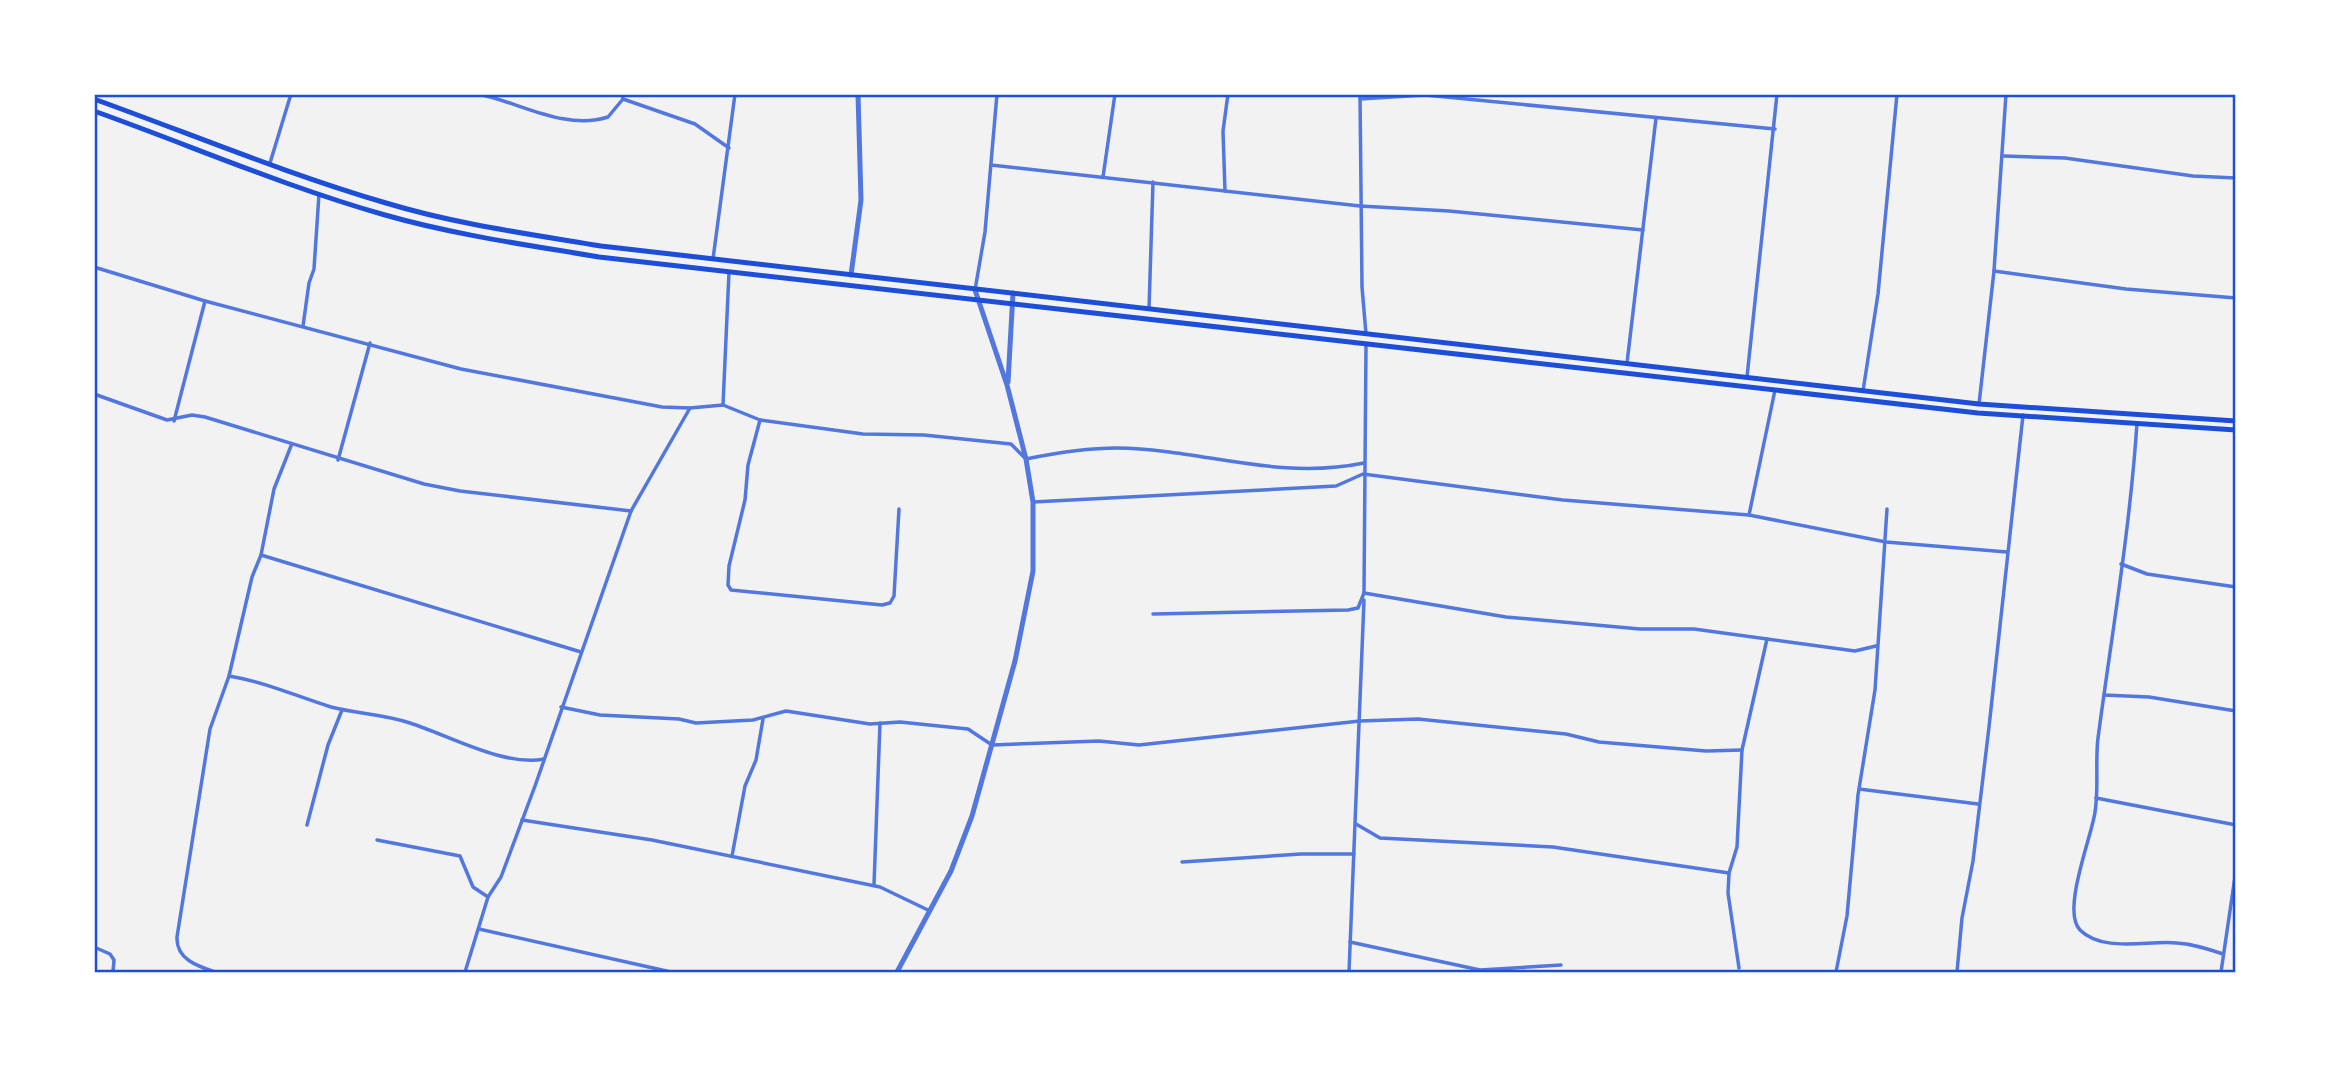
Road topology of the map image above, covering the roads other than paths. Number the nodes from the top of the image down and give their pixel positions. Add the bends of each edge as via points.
1 (291, 94) edge
2 (478, 94) edge
3 (735, 94) edge
4 (858, 94) edge
5 (997, 94) edge
6 (1115, 94) edge
7 (1228, 94) edge
8 (1777, 94) edge
9 (1897, 94) edge
10 (2006, 94) edge
11 (501, 97) edge
12 (623, 97) edge
13 (1360, 97) edge
14 (94, 99) edge
15 (94, 111) edge
16 (1656, 118) junction
17 (1775, 130) junction
18 (729, 148) junction
19 (2004, 156) junction
20 (270, 163) junction
21 (991, 165) junction
22 (1103, 177) junction
23 (2235, 178) edge
24 (1153, 182) junction
25 (1224, 191) junction
26 (319, 194) junction
27 (1360, 206) junction
28 (1643, 230) junction
29 (713, 260) junction
30 (94, 267) edge
31 (1994, 271) junction
32 (729, 272) junction
33 (851, 275) junction
34 (975, 290) junction
35 (1013, 293) junction
36 (2235, 298) edge
37 (205, 301) junction
38 (978, 302) junction
39 (1012, 304) junction
40 (1149, 309) junction
41 (303, 326) junction
42 (1366, 334) junction
43 (1366, 342) junction
44 (370, 343) junction
45 (1627, 362) junction
46 (1746, 377) junction
47 (1007, 385) junction
48 (1775, 390) junction
49 (1863, 391) junction
50 (94, 394) edge
51 (1979, 404) junction
52 (723, 405) junction
53 (690, 408) junction
54 (2023, 415) junction
55 (760, 420) junction
56 (174, 421) junction
57 (2235, 421) edge
58 (2137, 423) junction
59 (2235, 430) edge
60 (291, 446) junction
61 (1026, 459) junction
62 (338, 460) junction
63 (1364, 463) junction
64 (1363, 474) junction
65 (1033, 502) junction
66 (899, 509) dead end
67 (1887, 509) dead end
68 (631, 512) junction
69 (1749, 515) junction
70 (1886, 542) junction
71 (2007, 552) junction
72 (261, 555) junction
73 (2121, 564) junction
74 (2235, 587) edge
75 (1364, 593) junction
76 (1153, 614) dead end
77 (1767, 639) junction
78 (1876, 646) junction
79 (582, 652) junction
80 (229, 676) junction
81 (2104, 695) junction
82 (561, 707) junction
83 (342, 710) junction
84 (2235, 712) edge
85 (763, 719) junction
86 (1360, 721) junction
87 (880, 723) junction
88 (992, 745) junction
89 (1742, 750) junction
90 (544, 759) junction
91 (1859, 789) junction
92 (2096, 798) junction
93 (1979, 804) junction
94 (522, 820) junction
95 (1356, 824) junction
96 (307, 825) dead end
97 (2235, 825) edge
98 (377, 840) dead end
99 (1354, 854) junction
100 (732, 857) junction
101 (1182, 862) dead end
102 (2235, 870) edge
103 (1728, 873) junction
104 (874, 886) junction
105 (488, 897) junction
106 (2234, 899) edge
107 (930, 911) junction
108 (479, 929) junction
109 (1350, 942) junction
110 (94, 947) edge
111 (2223, 954) junction
112 (1561, 965) dead end
113 (1739, 968) dead end
114 (113, 972) edge
115 (215, 972) edge
116 (465, 972) edge
117 (671, 972) edge
118 (897, 972) edge
119 (1349, 972) edge
120 (1836, 972) edge
121 (1957, 972) edge
122 (2221, 972) edge

1 - 20 street
2 - 11 street
3 - 18 street
4 - 33 street via 861,200
5 - 21 street
6 - 22 street
7 - 25 street
8 - 17 street
9 - 49 street via 1878,294
10 - 19 street
11 - 12 street via 548,116 601,120 613,114
12 - 18 street via 695,124
13 - 16 street via 1425,95
13 - 27 street
14 - 20 main road
15 - 26 main road
16 - 17 street
16 - 28 street
17 - 46 street
18 - 29 street
19 - 23 street via 2064,158
19 - 31 street
20 - 29 main road via 389,204 476,224
21 - 22 street
21 - 34 street
22 - 24 street
24 - 25 street
24 - 40 street
25 - 27 street
26 - 32 main road via 386,215 512,243
26 - 41 street via 314,269
27 - 28 street
27 - 42 street
28 - 45 street
29 - 33 main road
30 - 37 street
31 - 36 street
31 - 51 street
32 - 38 main road
32 - 52 street
33 - 34 main road
34 - 35 main road
34 - 38 street
35 - 39 street
35 - 40 main road
37 - 41 street
37 - 56 street
38 - 39 main road
38 - 47 street
39 - 43 main road
39 - 47 street
40 - 42 main road
41 - 44 street
42 - 45 main road
43 - 48 main road
43 - 63 street
44 - 53 street via 461,369 662,407
44 - 62 street
45 - 46 main road
46 - 49 main road
47 - 61 street
48 - 54 main road
48 - 69 street
49 - 51 main road
50 - 56 street
51 - 57 main road
52 - 53 street
52 - 55 street
53 - 68 street
54 - 58 main road
54 - 71 street
55 - 61 street via 863,434 1011,444
55 - 66 street via 729,566 731,590 890,603
56 - 60 street via 192,415 205,417
58 - 59 main road
58 - 73 street
60 - 62 street
60 - 72 street via 272,498
61 - 63 street via 1118,448 1295,470 1340,469
61 - 65 street
62 - 68 street via 460,491
63 - 64 street
64 - 65 street via 1336,486
64 - 69 street via 1563,500
64 - 75 street
65 - 88 street via 1029,598
67 - 70 street
68 - 79 street
69 - 70 street
70 - 71 street
70 - 78 street
71 - 93 street
72 - 79 street
72 - 80 street
73 - 74 street via 2147,574
73 - 81 street via 2116,631
75 - 76 street via 1358,608 1348,610
75 - 77 street via 1539,621 1694,629
75 - 86 street
77 - 78 street via 1856,651
77 - 89 street
78 - 91 street via 1875,690
79 - 82 street
80 - 83 street via 267,683
80 - 115 street via 208,740 177,949
81 - 84 street via 2150,697
81 - 92 street
82 - 85 street via 696,723
82 - 90 street
83 - 90 street via 397,718 456,742 525,760
83 - 96 street
85 - 87 street via 786,711
85 - 100 street
86 - 88 street via 1139,746 1099,741
86 - 89 street via 1418,719 1566,734 1599,742
86 - 95 street
87 - 88 street via 968,729
87 - 104 street
88 - 107 street via 972,816
89 - 103 street via 1737,847
90 - 94 street
91 - 93 street
91 - 120 street via 1853,874
92 - 97 street
92 - 111 street via 2078,887 2074,920 2078,929 2108,943 2179,943
93 - 121 street
94 - 100 street
94 - 105 street via 501,877
95 - 99 street
95 - 103 street via 1380,838 1553,847
98 - 105 street via 460,856 473,887
99 - 101 street
99 - 109 street
100 - 104 street
102 - 106 street
103 - 113 street
104 - 107 street
105 - 108 street
106 - 111 street
107 - 118 street
108 - 116 street
108 - 117 street
109 - 112 street via 1480,970
109 - 119 street
110 - 114 street via 110,954
111 - 122 street

